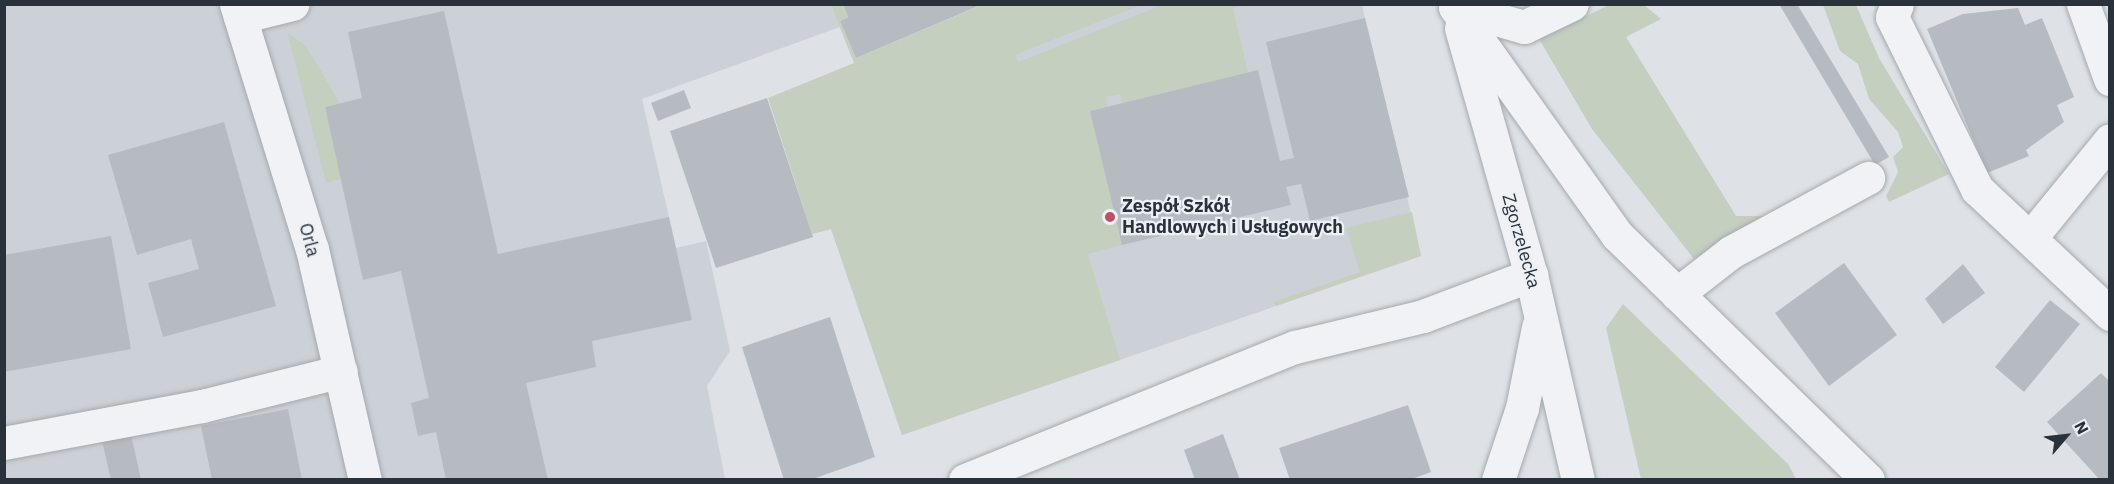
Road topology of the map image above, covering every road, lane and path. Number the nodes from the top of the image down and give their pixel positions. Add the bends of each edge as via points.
1 (292, 4) edge
2 (1572, 4) edge
3 (1897, 4) edge
4 (2083, 4) edge
5 (1454, 6) edge
6 (238, 11) edge
7 (2109, 79) edge
8 (2109, 140) edge
9 (1868, 178) dead end
10 (2031, 237) junction
11 (1531, 275) junction
12 (1677, 294) junction
13 (2109, 314) edge
14 (1541, 316) junction
15 (341, 371) junction
16 (4, 443) edge
17 (364, 480) edge
18 (965, 480) edge
19 (1498, 480) edge
20 (1578, 480) edge
21 (1868, 480) edge

1 - 6 street
2 - 5 street via 1524,27
3 - 10 street via 1892,17 1977,189
4 - 7 street
5 - 11 street, Zgorzelecka
5 - 12 street via 1617,235
6 - 15 street, Orla via 312,249
8 - 10 street
9 - 12 street via 1731,252
10 - 13 street
11 - 14 street, Zgorzelecka
11 - 18 street via 1424,316 1295,347
12 - 21 street
14 - 19 street via 1522,408
14 - 20 street, Zgorzelecka
15 - 16 street via 202,406
15 - 17 street, Orla

